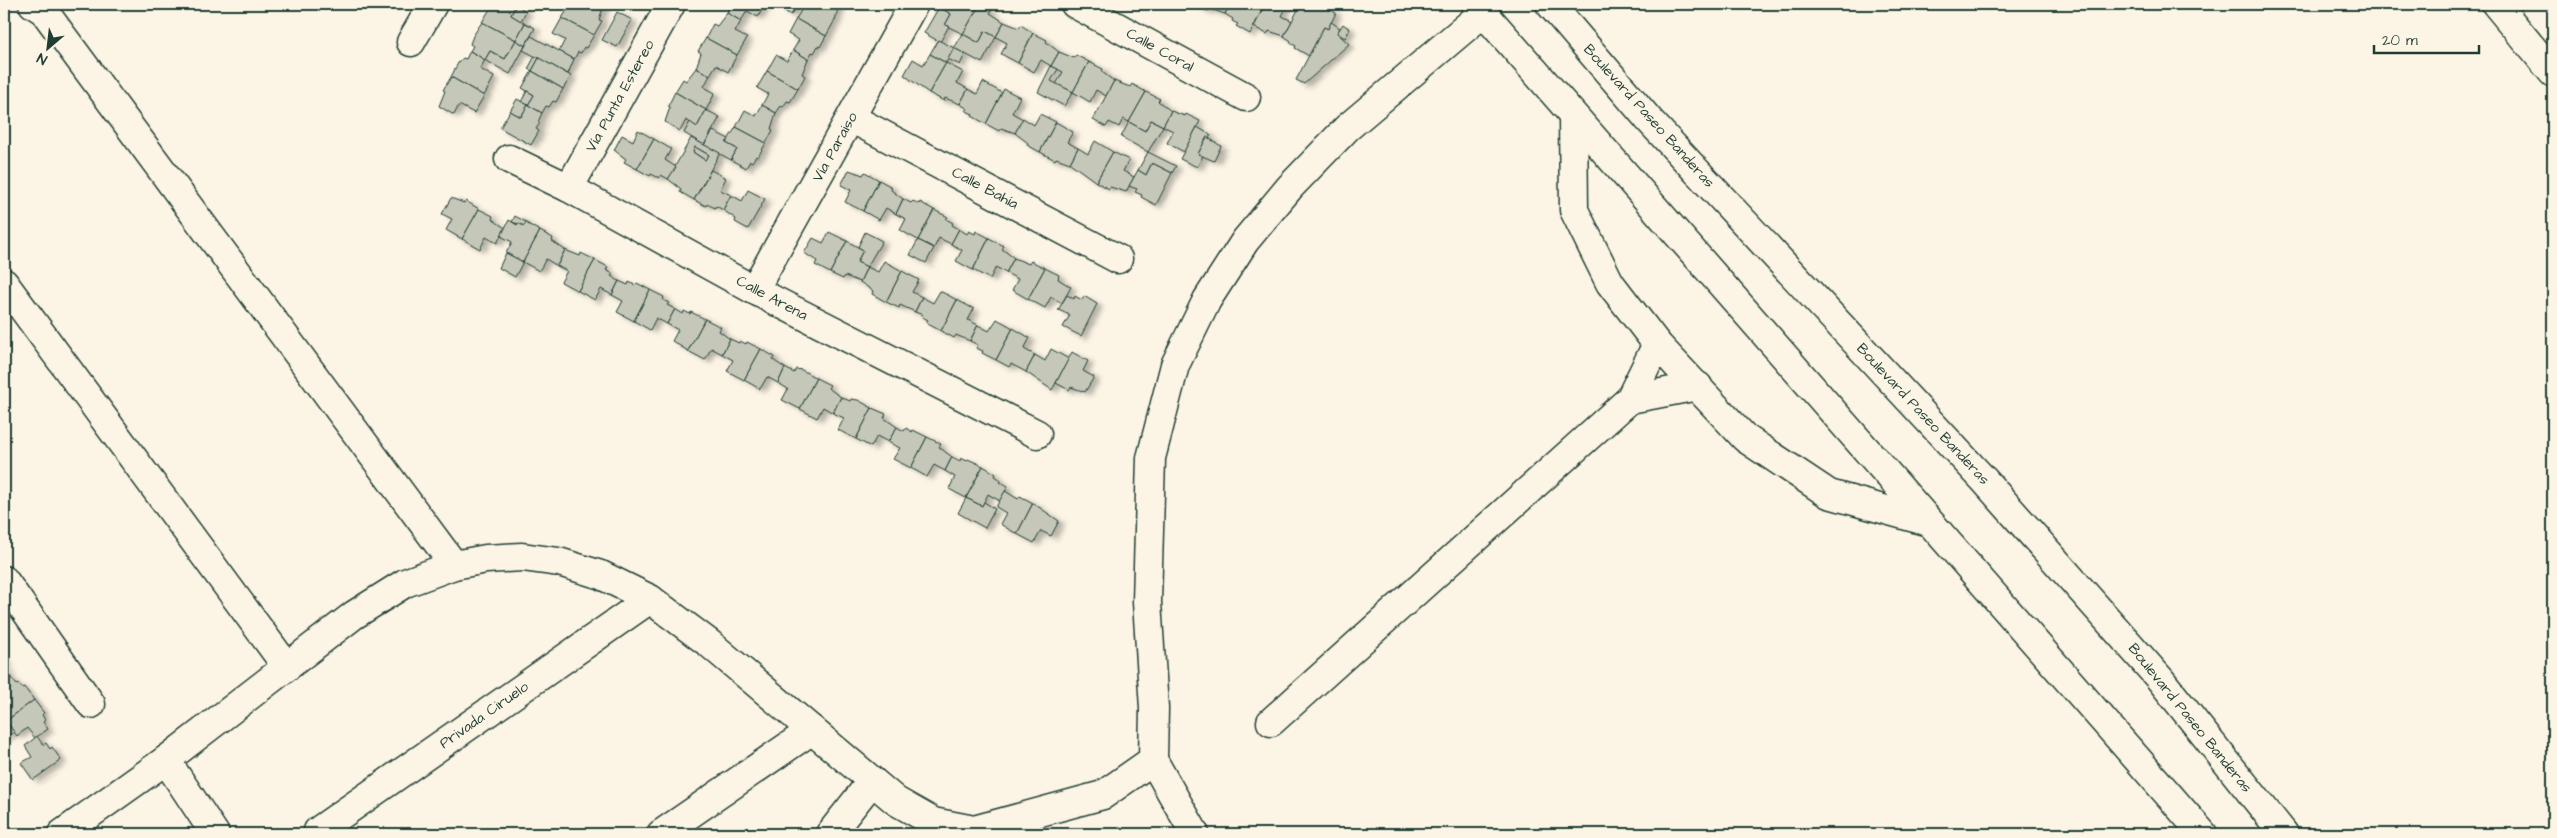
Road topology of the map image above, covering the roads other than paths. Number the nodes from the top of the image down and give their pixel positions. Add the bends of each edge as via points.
1 (33, 4) edge
2 (433, 4) edge
3 (671, 4) edge
4 (914, 4) edge
5 (1075, 4) edge
6 (1550, 4) edge
7 (2496, 4) edge
8 (1484, 7) edge
9 (411, 42) dead end
10 (2553, 73) edge
11 (1246, 97) dead end
12 (1574, 116) junction
13 (851, 118) junction
14 (509, 159) dead end
15 (569, 188) junction
16 (1118, 259) dead end
17 (4, 283) edge
18 (754, 290) junction
19 (1657, 344) junction
20 (1698, 386) junction
21 (1630, 399) junction
22 (1037, 434) dead end
23 (1929, 522) junction
24 (454, 565) junction
25 (4, 580) edge
26 (650, 599) junction
27 (287, 667) junction
28 (91, 704) dead end
29 (1271, 722) dead end
30 (812, 730) junction
31 (166, 760) junction
32 (1153, 760) junction
33 (872, 781) junction
34 (318, 831) dead end
35 (62, 834) edge
36 (215, 834) edge
37 (660, 834) edge
38 (830, 834) edge
39 (1195, 834) edge
40 (2203, 834) edge
41 (2284, 834) edge

1 - 24 street via 44,11
2 - 9 street
3 - 15 street, Vía Punta Estereo
4 - 13 street, Vía Paraiso
5 - 11 street, Calle Coral
6 - 41 street, Boulevard Paseo Banderas via 1650,121 1985,481 2160,679
7 - 10 street
8 - 12 street
8 - 32 street via 1346,128 1290,187 1240,248 1207,300 1175,365 1152,458 1147,602 1154,708
12 - 19 street via 1574,210 1610,283
12 - 23 street
13 - 16 street, Calle Bahía
13 - 18 street, Vía Paraiso
14 - 15 street, Calle Arena
15 - 18 street, Calle Arena
17 - 27 street
18 - 22 street, Calle Arena
19 - 20 street
19 - 21 street
20 - 21 street
20 - 23 street via 1745,438 1828,494
21 - 29 street
23 - 40 street
24 - 26 street via 522,557 559,562 602,575
24 - 27 street via 405,583 354,615
25 - 28 street
26 - 30 street via 710,644
26 - 34 street, Privada Ciruelo
27 - 31 street
30 - 33 street
30 - 37 street
31 - 35 street
31 - 36 street
32 - 33 street via 1103,795 974,830 933,822 896,801
32 - 39 street
33 - 38 street

